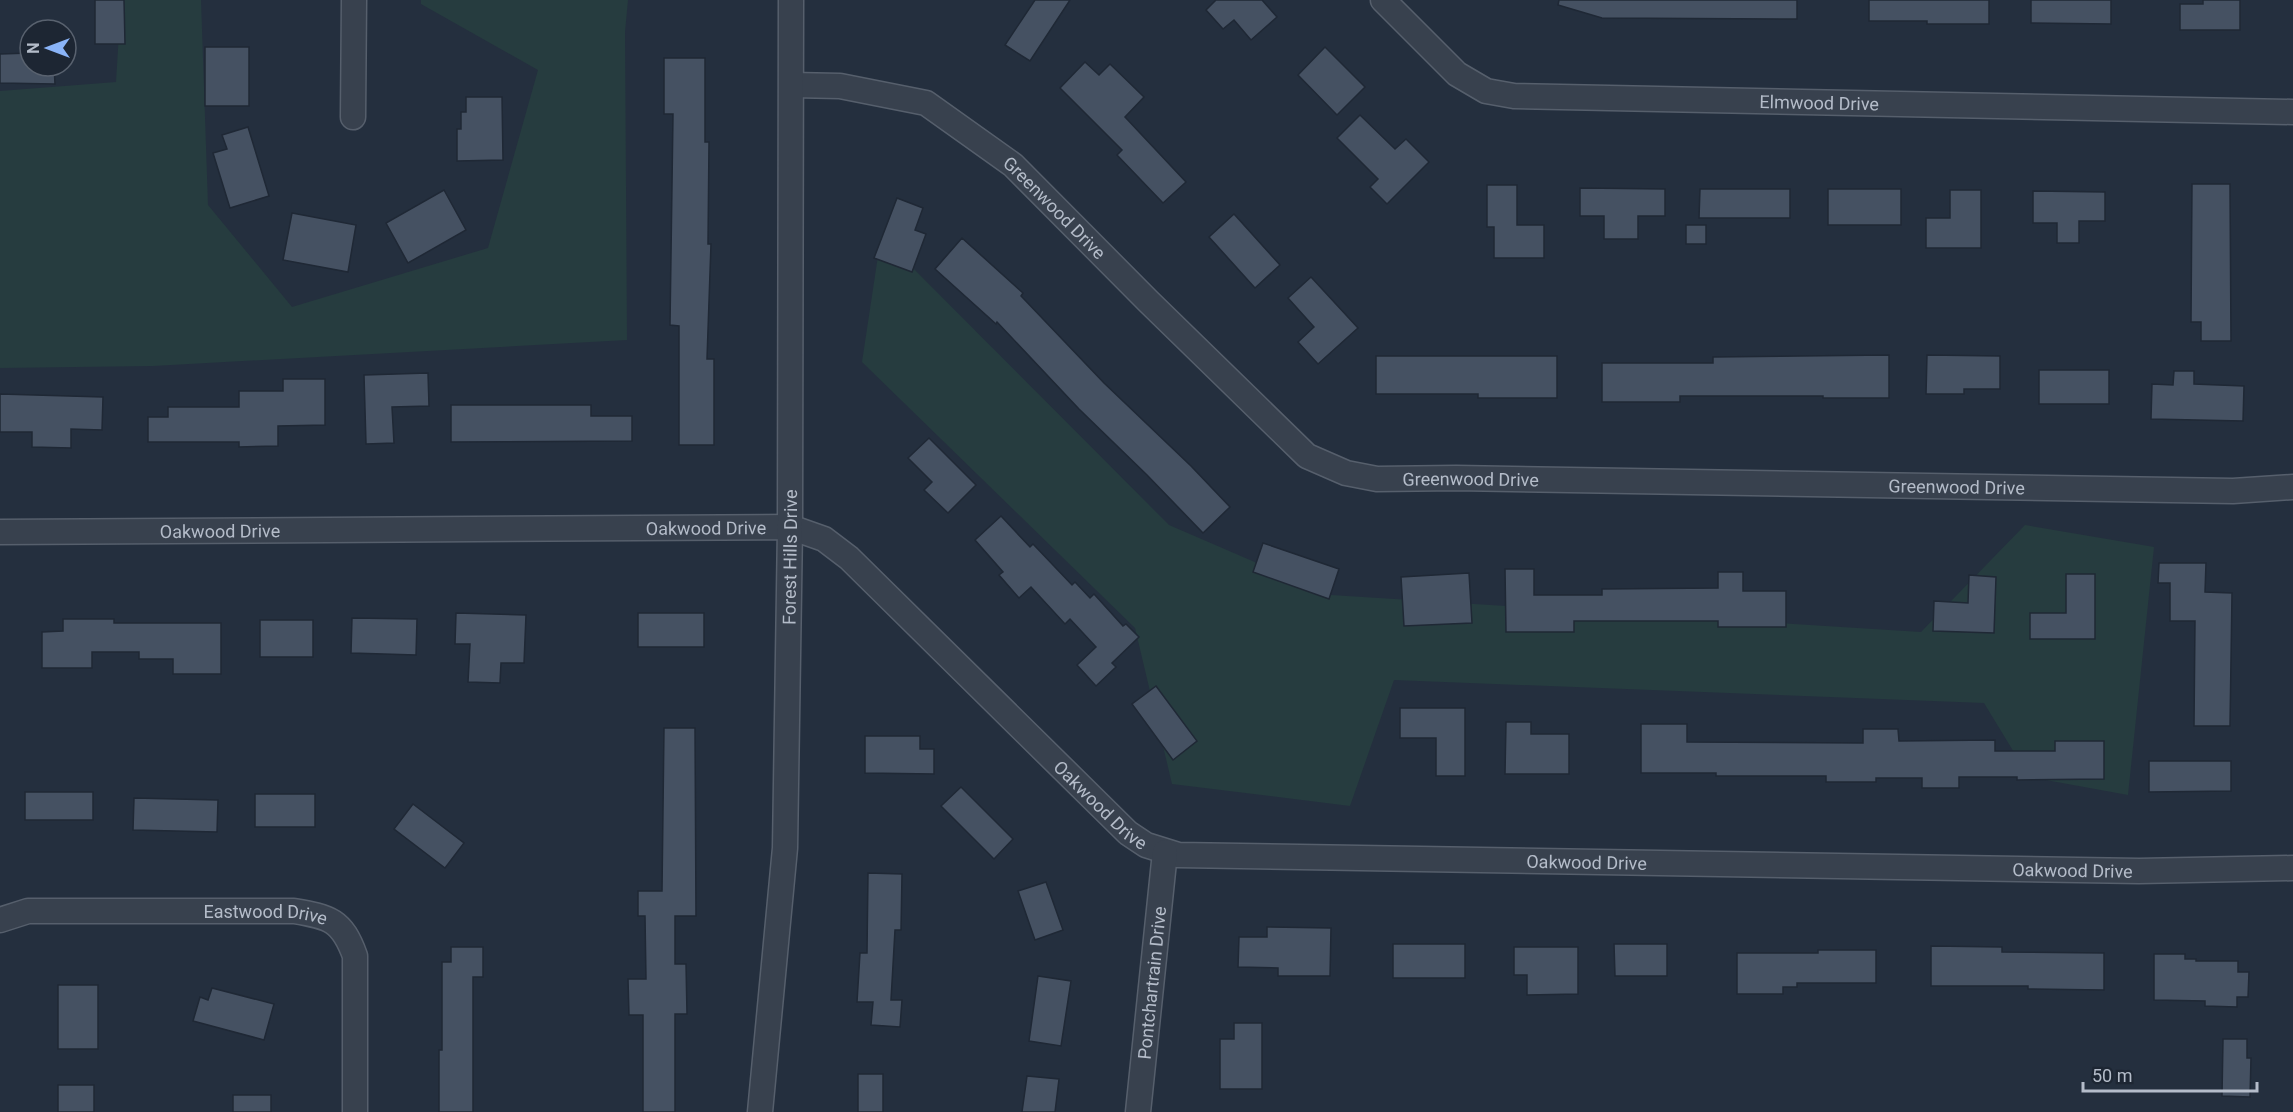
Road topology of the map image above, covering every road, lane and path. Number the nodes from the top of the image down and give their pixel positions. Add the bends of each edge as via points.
1 (354, 0) edge
2 (792, 0) edge
3 (1383, 0) edge
4 (792, 85) junction
5 (2293, 112) edge
6 (354, 117) dead end
7 (2293, 487) edge
8 (790, 527) junction
9 (0, 532) edge
10 (1165, 852) junction
11 (2293, 868) edge
12 (0, 920) edge
13 (355, 1112) edge
14 (760, 1112) edge
15 (1138, 1112) edge

1 - 6 street
2 - 4 street, Forest Hills Drive
3 - 5 street, Elmwood Drive via 1457,74 1486,91 1514,96
4 - 7 street, Greenwood Drive via 840,86 926,103 1013,165 1307,456 1346,473 1377,479 2233,491
4 - 8 street, Forest Hills Drive
8 - 9 street, Oakwood Drive
8 - 10 street, Oakwood Drive via 824,538 849,558 1107,815 1146,845
8 - 14 street, Forest Hills Drive via 785,848
10 - 11 street, Oakwood Drive via 2139,871
10 - 15 street, Pontchartrain Drive
12 - 13 street, Eastwood Drive via 28,911 294,910 323,916 348,935 355,956

